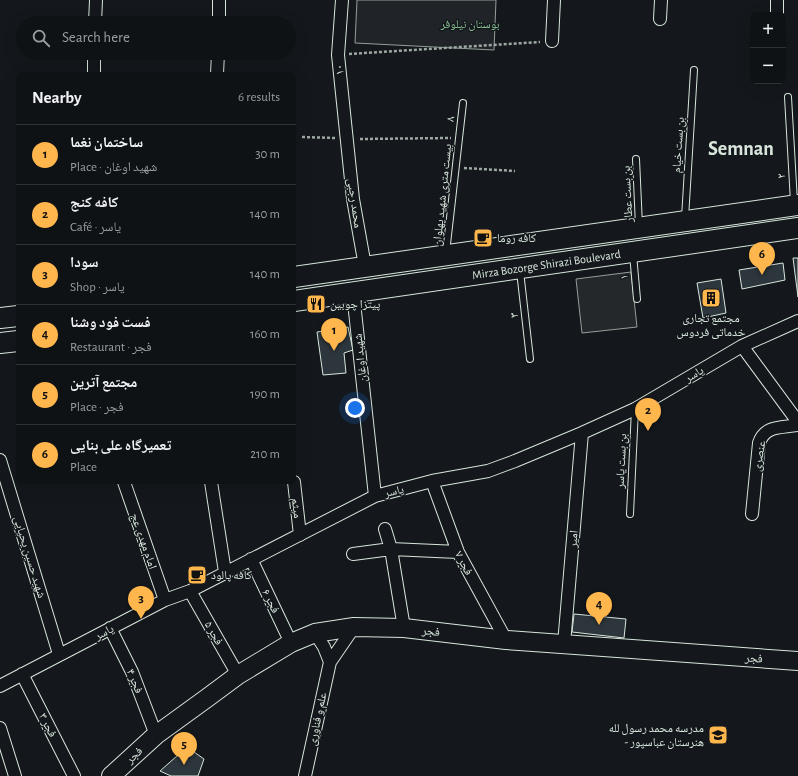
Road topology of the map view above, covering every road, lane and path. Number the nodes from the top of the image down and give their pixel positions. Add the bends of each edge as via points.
1 (96, 0) edge
2 (219, 0) edge
3 (342, 0) edge
4 (554, 0) edge
5 (661, 0) edge
6 (777, 0) edge
7 (777, 12) edge
8 (95, 16) edge
9 (219, 16) edge
10 (660, 19) dead end
11 (552, 41) joint
12 (338, 55) junction
13 (94, 60) edge
14 (218, 60) edge
15 (694, 70) dead end
16 (94, 72) edge
17 (217, 72) edge
18 (788, 97) dead end
19 (463, 103) dead end
20 (302, 137) dead end
21 (459, 138) junction
22 (347, 139) junction
23 (636, 159) dead end
24 (456, 167) junction
25 (515, 171) dead end
26 (796, 205) edge
27 (694, 220) junction
28 (640, 228) junction
29 (798, 228) edge
30 (705, 242) junction
31 (632, 252) junction
32 (446, 255) junction
33 (365, 266) junction
34 (520, 268) junction
35 (296, 277) edge
36 (352, 293) junction
37 (637, 299) dead end
38 (296, 301) edge
39 (16, 316) edge
40 (0, 318) edge
41 (798, 321) edge
42 (16, 341) edge
43 (0, 343) edge
44 (742, 346) junction
45 (530, 359) dead end
46 (635, 409) junction
47 (798, 424) edge
48 (582, 433) junction
49 (0, 460) edge
50 (432, 481) junction
51 (125, 484) edge
52 (211, 484) edge
53 (294, 484) edge
54 (375, 496) junction
55 (630, 514) dead end
56 (752, 514) dead end
57 (385, 529) dead end
58 (300, 535) junction
59 (391, 549) junction
60 (458, 552) junction
61 (353, 554) dead end
62 (251, 559) junction
63 (225, 572) junction
64 (190, 591) junction
65 (165, 600) junction
66 (354, 627) junction
67 (110, 628) junction
68 (404, 628) junction
69 (315, 633) junction
70 (506, 640) junction
71 (291, 642) junction
72 (564, 644) junction
73 (59, 654) junction
74 (798, 661) edge
75 (330, 662) junction
76 (22, 674) junction
77 (238, 675) junction
78 (0, 686) edge
79 (0, 728) edge
80 (156, 735) junction
81 (15, 776) edge
82 (74, 776) edge
83 (111, 776) edge
84 (305, 776) edge

1 - 8 street
2 - 9 street
3 - 12 street, ۱۰
4 - 11 street
5 - 10 street
6 - 7 street
11 - 12 path
12 - 22 street, ۱۰
13 - 16 street
14 - 17 street
15 - 27 lane, بن بست خیام
18 - 26 lane, ۲
19 - 21 lane, ۸
20 - 22 path
21 - 22 path
21 - 24 lane, بیست متری شهید پهلوان
22 - 33 street, محمد رجبی via 353,199
23 - 28 lane, بن بست عطار
24 - 25 path
24 - 32 lane, بیست متری شهید پهلوان
26 - 27 main road, Mirza Bozorge Shirazi Boulevard
27 - 28 main road, Mirza Bozorge Shirazi Boulevard
27 - 30 main road
28 - 32 main road, Mirza Bozorge Shirazi Boulevard
29 - 30 main road, Mirza Bozorge Shirazi Boulevard
30 - 31 main road, Mirza Bozorge Shirazi Boulevard
31 - 34 main road, Mirza Bozorge Shirazi Boulevard
31 - 37 lane, ۱
32 - 33 main road, Mirza Bozorge Shirazi Boulevard
33 - 35 main road, Mirza Bozorge Shirazi Boulevard
34 - 36 main road, Mirza Bozorge Shirazi Boulevard
34 - 45 lane, ۳
36 - 38 main road, Mirza Bozorge Shirazi Boulevard
36 - 54 street, شهید اوغان
39 - 40 main road
41 - 44 street, یاسر
42 - 43 main road
44 - 46 street, یاسر
44 - 47 street
46 - 48 street, یاسر
46 - 55 lane, بن بست یاسر
47 - 56 street, عنصری via 769,430 762,436 759,443
48 - 50 street, یاسر via 488,471
48 - 72 street, امیر
49 - 73 street, شهید حسین یحیایی
50 - 54 street, یاسر
50 - 60 street, فجر ۷
51 - 65 street, امام مهدی عج
52 - 63 street
53 - 58 street, میثم
54 - 58 street, یاسر
57 - 59 street
58 - 62 street, یاسر
59 - 60 street
59 - 61 street
59 - 68 street
60 - 70 street, فجر ۷
62 - 63 street, یاسر
62 - 71 street, فجر ۶
63 - 64 street, یاسر
64 - 65 street, یاسر
64 - 77 street, فجر ۵
65 - 67 street, یاسر
66 - 68 street, فجر
66 - 69 street, فجر
66 - 75 street
67 - 73 street, یاسر
67 - 80 street, فجر ۴ via 132,672
68 - 70 street, فجر
69 - 71 street, فجر
69 - 75 street
70 - 72 street, فجر
71 - 77 street, فجر
72 - 74 street, فجر
73 - 76 street, یاسر
75 - 84 street, علم و فناوری
76 - 78 street, یاسر
76 - 82 street, فجر ۳
77 - 80 street, فجر
79 - 81 street
80 - 83 street, فجر

